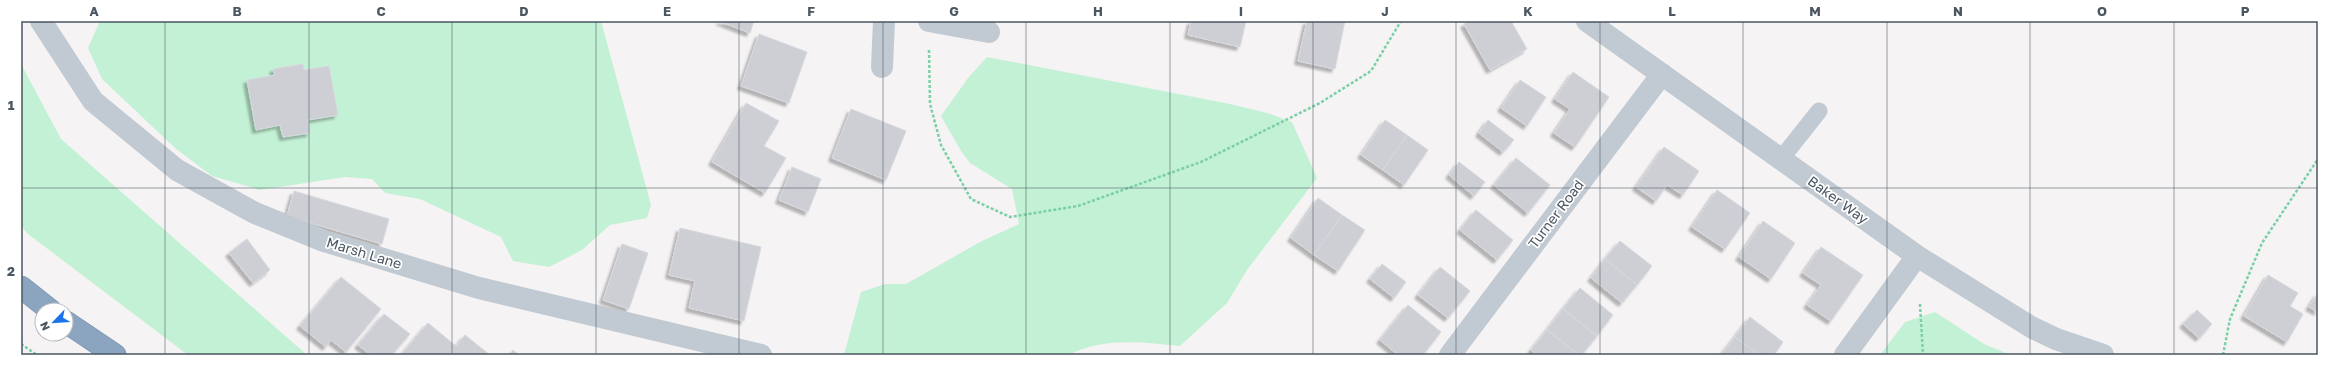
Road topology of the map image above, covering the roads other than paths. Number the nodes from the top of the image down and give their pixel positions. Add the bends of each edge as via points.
1 (41, 21) edge
2 (884, 21) edge
3 (932, 21) edge
4 (1588, 21) edge
5 (989, 32) dead end
6 (882, 67) dead end
7 (1662, 74) junction
8 (1819, 111) dead end
9 (1781, 159) junction
10 (1917, 256) junction
11 (21, 287) edge
12 (40, 302) edge
13 (74, 327) edge
14 (115, 355) edge
15 (761, 355) edge
16 (1450, 355) edge
17 (1845, 355) edge
18 (2103, 355) edge

1 - 15 street, Marsh Lane via 93,101 177,170 256,213 324,241 479,288
2 - 6 street
3 - 5 street
4 - 7 street, Baker Way
7 - 9 street, Baker Way
7 - 16 street, Turner Road
8 - 9 lane
9 - 10 street, Baker Way
10 - 17 street
10 - 18 street, Baker Way via 2031,327 2056,339
11 - 12 highway
13 - 14 highway

